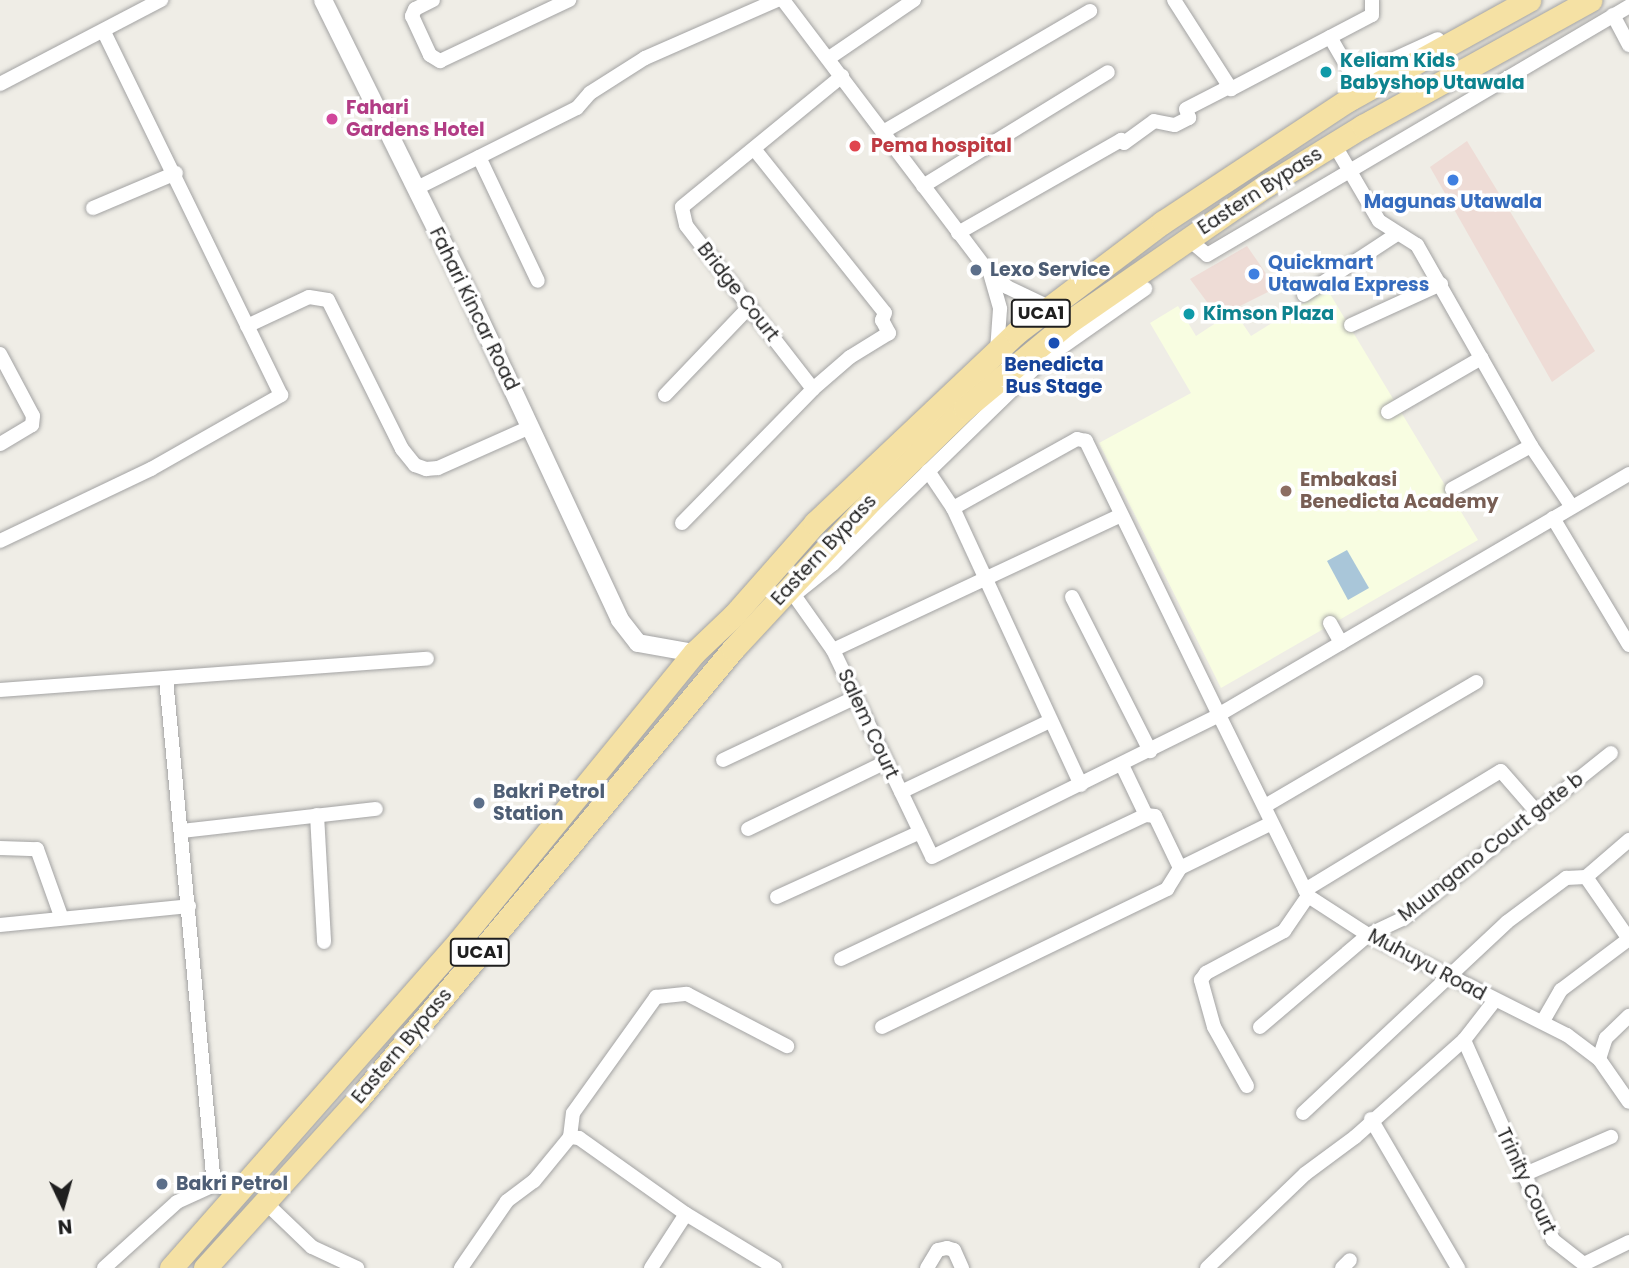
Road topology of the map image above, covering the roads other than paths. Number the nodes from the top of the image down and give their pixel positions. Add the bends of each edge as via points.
1 (161, 0) edge
2 (324, 0) edge
3 (433, 0) edge
4 (569, 0) edge
5 (777, 0) edge
6 (783, 0) edge
7 (914, 0) edge
8 (1174, 0) edge
9 (1372, 0) edge
10 (1510, 0) edge
11 (1529, 0) edge
12 (1585, 3) edge
13 (544, 5) edge
14 (1629, 6) edge
15 (1090, 12) dead end
16 (1613, 15) junction
17 (1591, 26) junction
18 (104, 32) junction
19 (1330, 37) junction
20 (1629, 45) edge
21 (829, 58) junction
22 (1108, 72) dead end
23 (1399, 72) junction
24 (842, 76) junction
25 (0, 84) edge
26 (1355, 87) junction
27 (1227, 88) junction
28 (1411, 98) junction
29 (883, 132) junction
30 (1334, 144) junction
31 (755, 150) junction
32 (479, 157) junction
33 (1349, 170) junction
34 (176, 173) junction
35 (923, 186) junction
36 (415, 190) junction
37 (93, 208) dead end
38 (958, 233) junction
39 (1397, 234) junction
40 (1187, 238) junction
41 (990, 272) junction
42 (538, 281) dead end
43 (1441, 284) junction
44 (1145, 289) dead end
45 (1304, 295) dead end
46 (1051, 304) junction
47 (750, 306) junction
48 (1066, 324) junction
49 (1351, 325) dead end
50 (247, 326) junction
51 (997, 351) junction
52 (0, 355) edge
53 (1481, 358) junction
54 (813, 389) junction
55 (664, 395) dead end
56 (1388, 412) dead end
57 (530, 427) junction
58 (0, 444) edge
59 (1531, 446) junction
60 (928, 471) junction
61 (1629, 474) edge
62 (1452, 489) dead end
63 (884, 500) junction
64 (1573, 507) junction
65 (953, 508) junction
66 (1121, 515) junction
67 (1553, 518) junction
68 (682, 523) dead end
69 (0, 541) edge
70 (987, 581) junction
71 (788, 595) junction
72 (1072, 597) dead end
73 (1330, 623) dead end
74 (1342, 643) junction
75 (1629, 645) edge
76 (833, 650) junction
77 (694, 653) junction
78 (427, 659) dead end
79 (166, 679) junction
80 (1476, 682) dead end
81 (667, 688) junction
82 (0, 690) edge
83 (856, 696) junction
84 (687, 704) junction
85 (1219, 715) junction
86 (1050, 721) junction
87 (1150, 751) junction
88 (1611, 752) dead end
89 (723, 761) dead end
90 (884, 763) junction
91 (1122, 765) junction
92 (1081, 785) junction
93 (901, 792) junction
94 (1263, 801) junction
95 (376, 808) dead end
96 (1535, 810) junction
97 (1146, 815) junction
98 (317, 816) junction
99 (1272, 823) junction
100 (748, 829) dead end
101 (182, 831) junction
102 (920, 832) junction
103 (1629, 840) edge
104 (0, 848) edge
105 (1180, 868) junction
106 (1586, 877) junction
107 (1307, 893) junction
108 (777, 897) dead end
109 (189, 906) junction
110 (61, 916) junction
111 (0, 925) edge
112 (1368, 935) junction
113 (1629, 939) edge
114 (324, 942) dead end
115 (841, 959) dead end
116 (1450, 972) junction
117 (1495, 1000) junction
118 (1629, 1016) edge
119 (1543, 1021) junction
120 (882, 1027) dead end
121 (1260, 1027) dead end
122 (1464, 1040) junction
123 (786, 1046) dead end
124 (1598, 1059) junction
125 (1247, 1086) dead end
126 (1629, 1102) edge
127 (1303, 1113) dead end
128 (1371, 1119) junction
129 (1611, 1136) dead end
130 (570, 1137) junction
131 (1523, 1175) junction
132 (214, 1185) junction
133 (236, 1198) junction
134 (267, 1204) junction
135 (686, 1214) junction
136 (1629, 1242) edge
137 (104, 1268) edge
138 (171, 1268) edge
139 (205, 1268) edge
140 (357, 1268) edge
141 (461, 1268) edge
142 (651, 1268) edge
143 (775, 1268) edge
144 (927, 1268) edge
145 (962, 1268) edge
146 (1207, 1268) edge
147 (1458, 1268) edge

1 - 18 street
2 - 36 street, Fahari Kincar Road
3 - 13 street via 415,9 412,16 430,55 440,61
4 - 13 street
5 - 32 street via 645,58 590,93 577,108
6 - 21 street
7 - 21 street
8 - 27 street
9 - 19 street via 1372,15
10 - 26 street
11 - 23 main road, Eastern Bypass / UCA1
12 - 17 street
12 - 28 main road, Eastern Bypass / UCA1
14 - 16 street
15 - 29 street
16 - 17 street
16 - 20 street
17 - 33 street via 1516,76
18 - 25 street
18 - 34 street
19 - 26 street
19 - 27 street via 1242,86
21 - 24 street
22 - 35 street
23 - 26 main road, Eastern Bypass / UCA1
23 - 28 main road
24 - 29 street
24 - 31 street, Bridge Court
26 - 46 main road, Eastern Bypass / UCA1
27 - 38 street via 1186,109 1189,118 1175,125 1154,121 1124,143 1121,140
28 - 30 main road, Eastern Bypass / UCA1
29 - 35 street
30 - 33 street
30 - 40 main road, Eastern Bypass / UCA1
31 - 47 street, Bridge Court via 682,207 681,214
31 - 54 street via 885,313 882,320 889,333 850,357
32 - 36 street
32 - 42 street
33 - 39 street via 1379,221
33 - 40 street via 1207,255
34 - 37 street
34 - 50 street
35 - 38 street
36 - 57 street, Fahari Kincar Road
38 - 41 street
39 - 43 street via 1417,245
39 - 45 street
40 - 48 main road, Eastern Bypass / UCA1
41 - 46 street via 1007,287
41 - 51 street via 1000,309
43 - 49 street
43 - 53 street
44 - 60 street via 1042,361
46 - 48 street
46 - 51 main road, Eastern Bypass / UCA1
47 - 54 street, Bridge Court
47 - 55 street
48 - 63 main road, Eastern Bypass / UCA1 via 975,400
50 - 57 street via 309,297 328,300 402,449 415,465 426,469 438,468
50 - 69 street via 280,387 277,400 151,469
51 - 77 main road, Eastern Bypass / UCA1 via 815,523
52 - 58 street via 33,416 25,431
53 - 56 street
53 - 59 street
54 - 68 street
57 - 77 street, Fahari Kincar Road via 620,620 638,643
59 - 62 street
59 - 64 street
60 - 63 street
60 - 65 street
61 - 64 street
63 - 71 main road, Eastern Bypass / UCA1
64 - 67 street
65 - 66 street via 1082,439
65 - 70 street
66 - 70 street
66 - 85 street
67 - 74 street
67 - 75 street
70 - 76 street
70 - 86 street
71 - 76 street, Salem Court
71 - 84 main road, Eastern Bypass / UCA1
72 - 87 street
73 - 74 street
74 - 85 street
76 - 83 street, Salem Court
77 - 81 main road, Eastern Bypass / UCA1
78 - 79 street
79 - 82 street
79 - 101 street
80 - 94 street
81 - 84 main road
81 - 133 main road, Eastern Bypass / UCA1 via 459,941
83 - 89 street
83 - 90 street, Salem Court
84 - 134 main road, Eastern Bypass / UCA1
85 - 87 street
85 - 94 street
86 - 92 street
86 - 93 street
87 - 91 street
88 - 96 street, Muungano Court gate b
90 - 93 street, Salem Court
90 - 100 street
91 - 92 street
91 - 97 street
92 - 102 street, Salem Court via 932,857
93 - 102 street, Salem Court
94 - 99 street
95 - 98 street
96 - 107 street via 1501,771
96 - 112 street, Muungano Court gate b via 1403,919
97 - 105 street via 1155,816
97 - 115 street
98 - 101 street
98 - 114 street
99 - 105 street
99 - 107 street
101 - 109 street
102 - 108 street
103 - 106 street
104 - 110 street via 37,849
105 - 120 street via 1167,888
106 - 113 street
106 - 116 street via 1566,878
107 - 112 street, Muhuyu Road
107 - 125 street via 1284,931 1201,980 1214,1027
109 - 110 street
109 - 132 street
110 - 111 street
112 - 116 street, Muhuyu Road
112 - 121 street, Muungano Court gate b
113 - 119 street via 1561,990
116 - 117 street, Muhuyu Road
116 - 127 street
117 - 119 street, Muhuyu Road
117 - 122 street
118 - 124 street via 1606,1038
119 - 124 street, Muhuyu Road
122 - 128 street
122 - 131 street, Trinity Court
123 - 130 street via 687,994 656,997 573,1112
124 - 126 street, Muhuyu Road
128 - 146 street
128 - 147 street
129 - 131 street
130 - 135 street via 588,1144
130 - 141 street via 534,1181 507,1201
131 - 136 street, Trinity Court via 1553,1240 1578,1262 1590,1262
132 - 133 street via 228,1188
132 - 137 street via 177,1202
133 - 138 main road, Eastern Bypass / UCA1
134 - 139 main road, Eastern Bypass / UCA1
134 - 140 street via 313,1247
135 - 142 street
135 - 143 street
144 - 145 street via 938,1250 947,1248 954,1250

